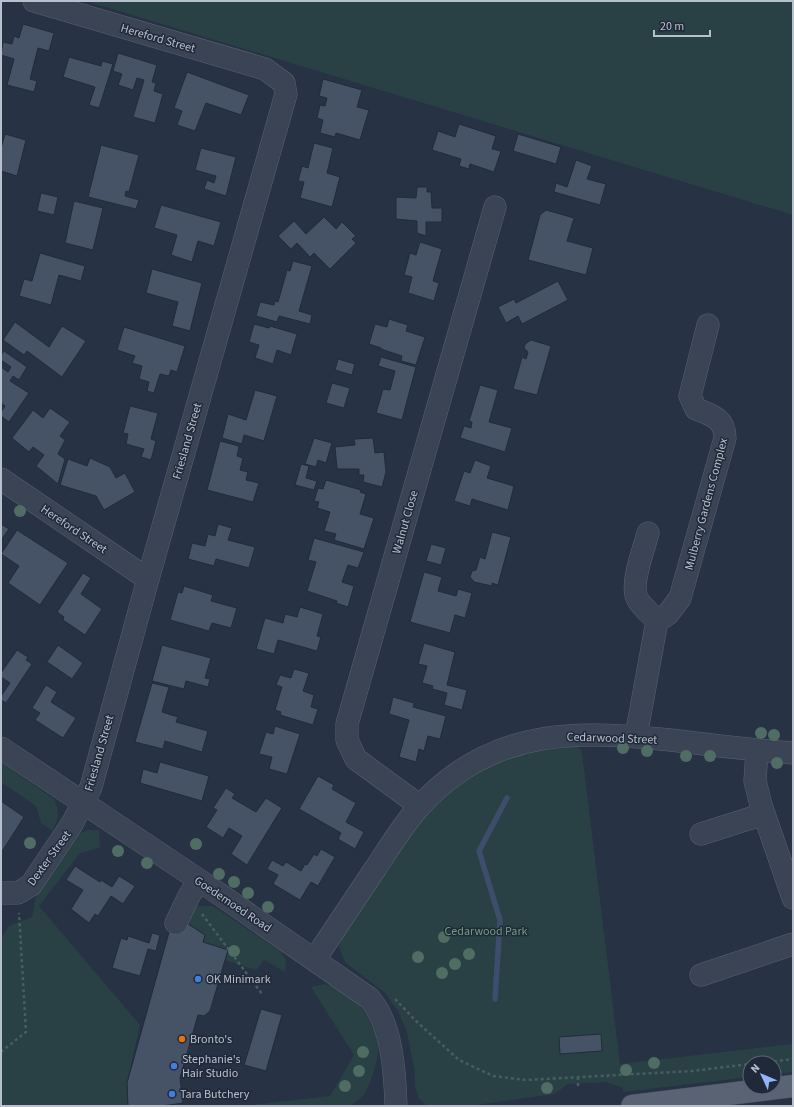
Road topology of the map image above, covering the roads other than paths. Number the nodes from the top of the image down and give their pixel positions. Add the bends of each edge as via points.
1 (34, 1) edge
2 (280, 79) joint
3 (495, 207) dead end
4 (708, 325) dead end
5 (1, 479) edge
6 (648, 533) dead end
7 (148, 579) junction
8 (657, 621) junction
9 (636, 736) junction
10 (1, 748) edge
11 (757, 750) junction
12 (793, 753) edge
13 (83, 803) junction
14 (420, 806) junction
15 (764, 814) junction
16 (702, 834) dead end
17 (194, 888) junction
18 (10, 893) edge
19 (793, 898) edge
20 (176, 923) dead end
21 (793, 944) edge
22 (315, 959) junction
23 (701, 975) dead end
24 (793, 1086) edge
25 (396, 1106) edge
26 (632, 1106) edge

1 - 2 street, Hereford Street via 265,69
2 - 7 street, Friesland Street via 284,83 286,94
3 - 14 street, Walnut Close via 347,724 347,740 356,760
4 - 8 street, Mulberry Gardens Complex via 690,396 696,409 716,417 721,422 725,438 680,598 668,614
5 - 7 street, Hereford Street
6 - 8 street via 635,581 635,592
7 - 13 street, Friesland Street via 91,787
8 - 9 street
9 - 11 street, Cedarwood Street
9 - 14 street, Cedarwood Street via 574,734 515,745 475,762 455,775
10 - 13 street, Goedemoed Road
11 - 12 street, Cedarwood Street
11 - 15 street via 755,781
13 - 17 street, Goedemoed Road
13 - 18 street, Dexter Street via 36,879 25,890
14 - 22 street, Cedarwood Street
15 - 16 street
15 - 19 street
17 - 20 street
17 - 22 street, Goedemoed Road
21 - 23 street
22 - 25 street, Goedemoed Road via 360,990 377,1006 388,1033
24 - 26 main road

